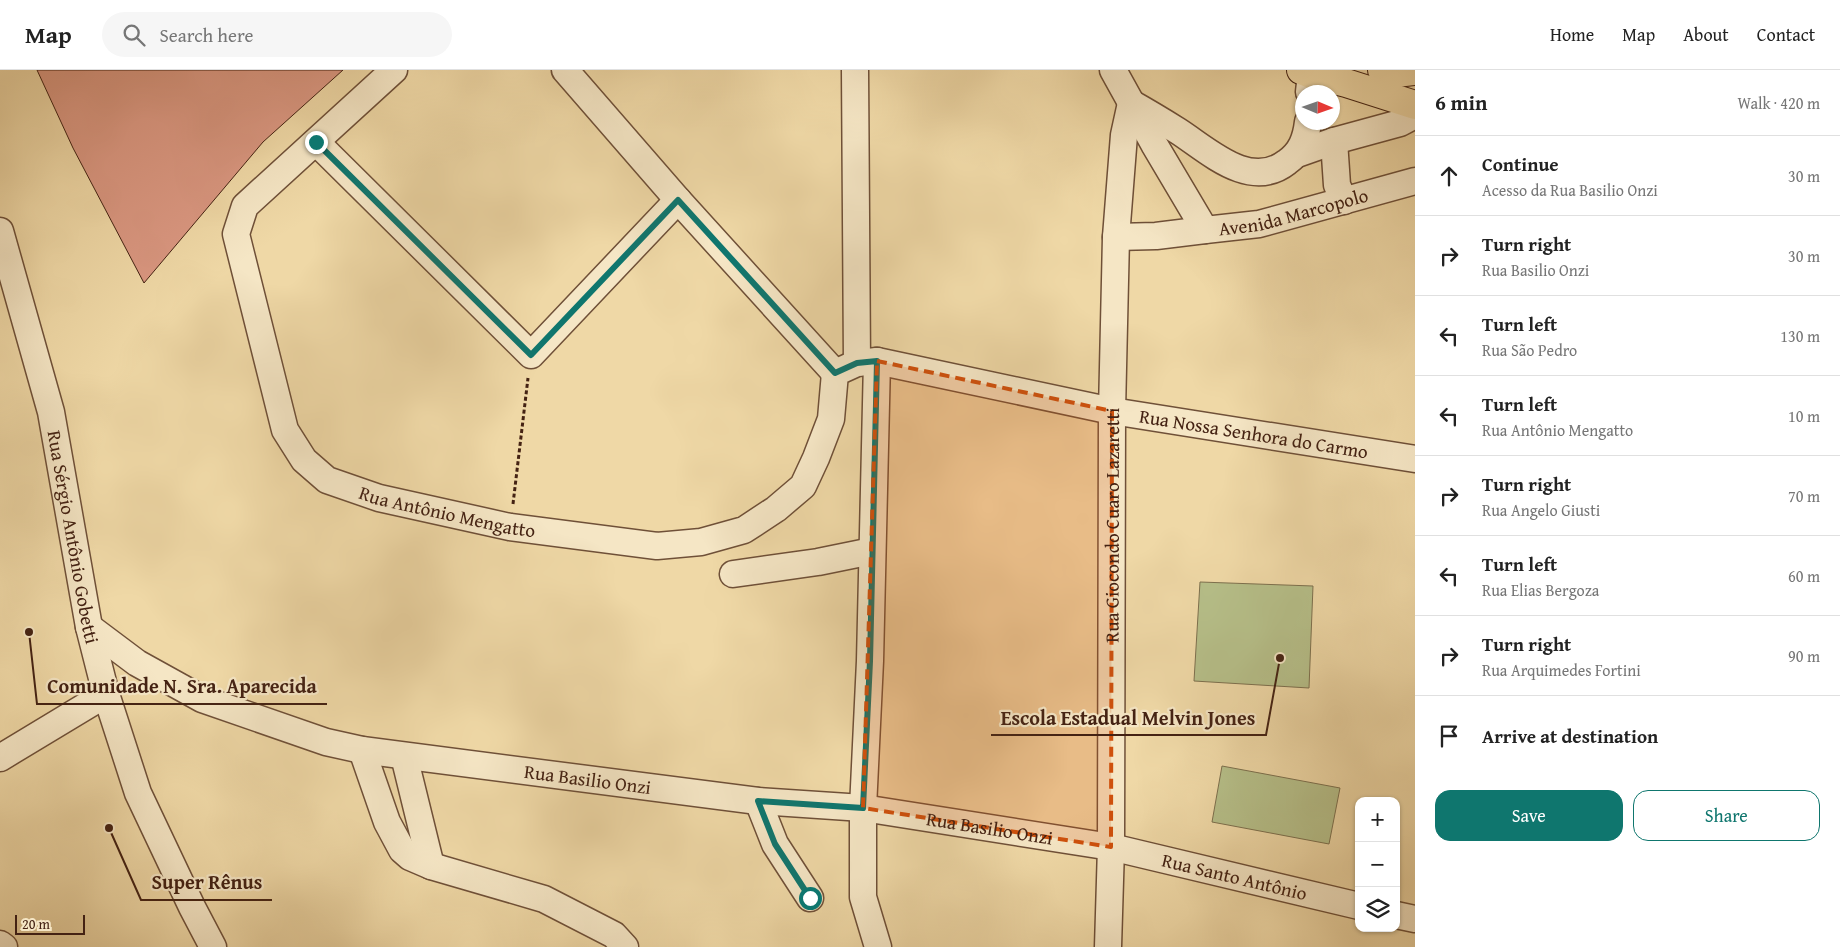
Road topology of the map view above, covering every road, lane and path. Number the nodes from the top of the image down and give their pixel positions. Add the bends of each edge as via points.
1 (394, 70) edge
2 (565, 70) edge
3 (855, 70) edge
4 (1113, 70) edge
5 (1382, 70) edge
6 (1415, 72) edge
7 (1309, 77) edge
8 (1131, 103) junction
9 (1415, 105) edge
10 (1415, 115) edge
11 (1307, 130) edge
12 (1334, 141) junction
13 (316, 142) junction
14 (1297, 154) junction
15 (1415, 180) edge
16 (678, 200) junction
17 (1344, 201) junction
18 (1205, 230) junction
19 (0, 231) edge
20 (1116, 237) junction
21 (531, 355) junction
22 (856, 366) junction
23 (1112, 411) junction
24 (1415, 459) edge
25 (510, 527) junction
26 (872, 551) junction
27 (733, 574) dead end
28 (89, 627) junction
29 (106, 694) junction
30 (362, 750) junction
31 (404, 756) junction
32 (0, 758) edge
33 (758, 801) junction
34 (863, 808) junction
35 (1112, 846) junction
36 (431, 866) junction
37 (810, 898) dead end
38 (1355, 905) edge
39 (1400, 916) edge
40 (1415, 919) edge
41 (0, 944) edge
42 (4, 947) edge
43 (213, 947) edge
44 (625, 947) edge
45 (878, 947) edge
46 (1108, 947) edge

1 - 13 street, Rua Antônio Mengatto
2 - 16 street
3 - 22 street
4 - 8 street, Avenida Marcopolo
5 - 6 highway
7 - 9 highway via 1346,83
8 - 14 street via 1220,160 1242,170 1261,172 1279,169
8 - 18 street, Avenida Marcopolo
8 - 20 street, Rua Giocondo Cuaro Lazaretti via 1124,135
10 - 12 street via 1400,124
11 - 14 street
12 - 14 street
12 - 17 street via 1338,185
13 - 21 street
13 - 25 street, Rua Antônio Mengatto via 244,206 236,234 285,430 304,460 327,480 379,498
15 - 17 street, Avenida Marcopolo
16 - 21 street
16 - 22 street
17 - 18 street, Avenida Marcopolo via 1260,224
18 - 20 street
19 - 28 street, Rua Sérgio Antônio Gobetti via 51,412
20 - 23 street, Rua Giocondo Cuaro Lazaretti
21 - 25 path
22 - 23 street, Rua Nossa Senhora do Carmo
22 - 25 street, Rua Antônio Mengatto via 803,486 776,510 744,530 701,542 657,546
22 - 26 street
23 - 24 street, Rua Nossa Senhora do Carmo
23 - 35 street, Rua Giocondo Cuaro Lazaretti
26 - 27 street
26 - 34 street
28 - 29 street, Rua Sérgio Antônio Gobetti
28 - 30 street, Rua Basilio Onzi via 137,663 202,699 326,742
29 - 32 street
29 - 43 street, Rua Sérgio Antônio Gobetti via 138,793
30 - 31 street, Rua Basilio Onzi
30 - 36 street via 387,822 402,850
31 - 33 street, Rua Basilio Onzi
31 - 36 street
33 - 34 street, Rua Basilio Onzi
33 - 37 street via 775,844
34 - 35 street, Rua Basilio Onzi
34 - 45 street via 863,897
35 - 38 street, Rua Santo Antônio
35 - 46 street, Rua Giocondo Cuaro Lazaretti
36 - 44 street via 544,899 614,935
39 - 40 street
41 - 42 street

